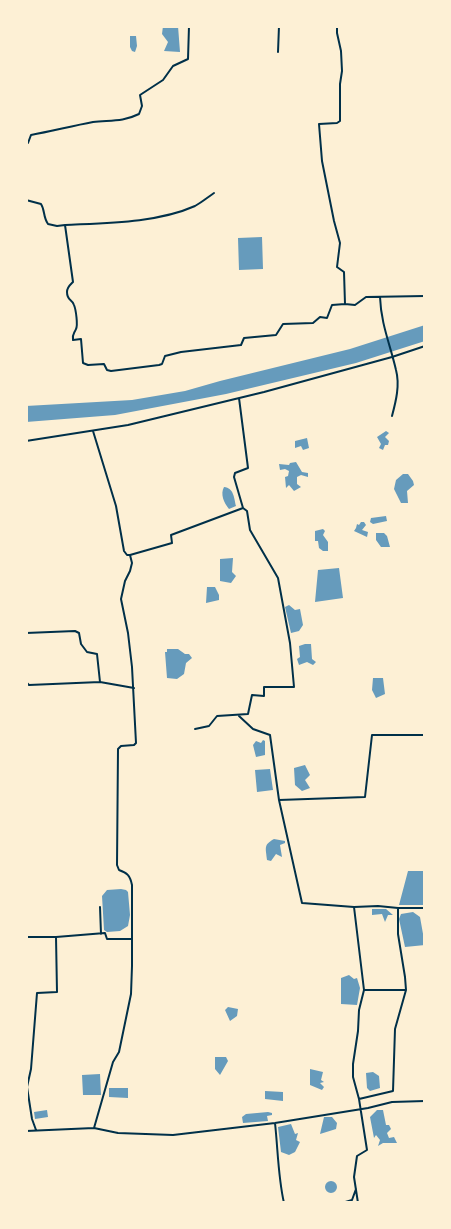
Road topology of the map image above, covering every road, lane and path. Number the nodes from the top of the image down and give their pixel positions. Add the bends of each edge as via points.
1 (189, 26) edge
2 (279, 26) edge
3 (337, 26) edge
4 (278, 52) dead end
5 (26, 143) edge
6 (214, 193) dead end
7 (26, 200) edge
8 (65, 225) junction
9 (425, 296) edge
10 (380, 297) junction
11 (345, 304) junction
12 (425, 346) edge
13 (392, 356) junction
14 (239, 398) junction
15 (392, 416) dead end
16 (93, 431) junction
17 (26, 441) edge
18 (243, 508) junction
19 (130, 555) junction
20 (26, 634) edge
21 (26, 682) edge
22 (100, 682) junction
23 (134, 688) junction
24 (239, 716) junction
25 (195, 729) dead end
26 (425, 735) edge
27 (279, 800) junction
28 (100, 907) dead end
29 (354, 907) junction
30 (398, 908) junction
31 (425, 908) edge
32 (101, 934) junction
33 (26, 937) edge
34 (56, 937) junction
35 (133, 939) junction
36 (364, 990) junction
37 (406, 990) junction
38 (359, 1099) junction
39 (425, 1100) edge
40 (360, 1109) junction
41 (275, 1123) junction
42 (94, 1128) junction
43 (36, 1130) junction
44 (26, 1131) edge
45 (356, 1188) junction
46 (284, 1203) edge
47 (342, 1203) edge
48 (358, 1203) edge

1 - 5 street via 188,59 173,66 163,80 140,95 142,106 139,114 128,120 108,120 31,135
2 - 4 street
3 - 11 street via 342,71 340,122 320,124 322,161 340,243 337,267 344,272
6 - 8 street via 195,206 165,215
7 - 8 street via 41,204 48,224
8 - 11 street via 73,282 67,293 74,305 76,324 73,340 81,339 83,363 88,365 104,364 111,371 159,365 165,356 241,345 244,338 276,335 283,324 313,323 327,318 332,305
9 - 10 street
10 - 11 street via 366,297 355,305
10 - 13 street via 381,316
12 - 13 street
13 - 14 street
13 - 15 street via 397,371 397,398
14 - 16 street
14 - 18 street via 248,468 235,473 234,477
16 - 17 street
16 - 19 street via 116,506 124,551
18 - 19 street via 171,535 172,543
18 - 24 street via 247,511 250,530 278,578 294,687 264,687 264,696 252,695 248,714
19 - 23 street via 132,563 121,599
20 - 22 street via 79,633 87,652 97,654
21 - 22 street via 29,685
22 - 23 street
23 - 35 street via 136,743 119,747 117,751 116,822 117,866 131,877
24 - 25 street via 218,716 209,726
24 - 27 street via 253,729 270,735
26 - 27 street via 372,735 365,797
27 - 29 street via 302,903
28 - 32 street
29 - 30 street
29 - 36 street
30 - 31 street
30 - 37 street via 398,934
32 - 34 street
32 - 35 street via 105,933 107,939
33 - 34 street
34 - 43 street via 57,992 37,993 27,1087
35 - 42 street via 127,1018
36 - 37 street
36 - 38 street via 352,1064
37 - 38 street via 394,1029 393,1091
38 - 40 street
39 - 40 street via 392,1102
40 - 41 street
40 - 45 street via 367,1150 357,1156
41 - 42 street via 172,1135 118,1133
41 - 46 street
42 - 43 street
43 - 44 street
45 - 47 street via 350,1202
45 - 48 street

